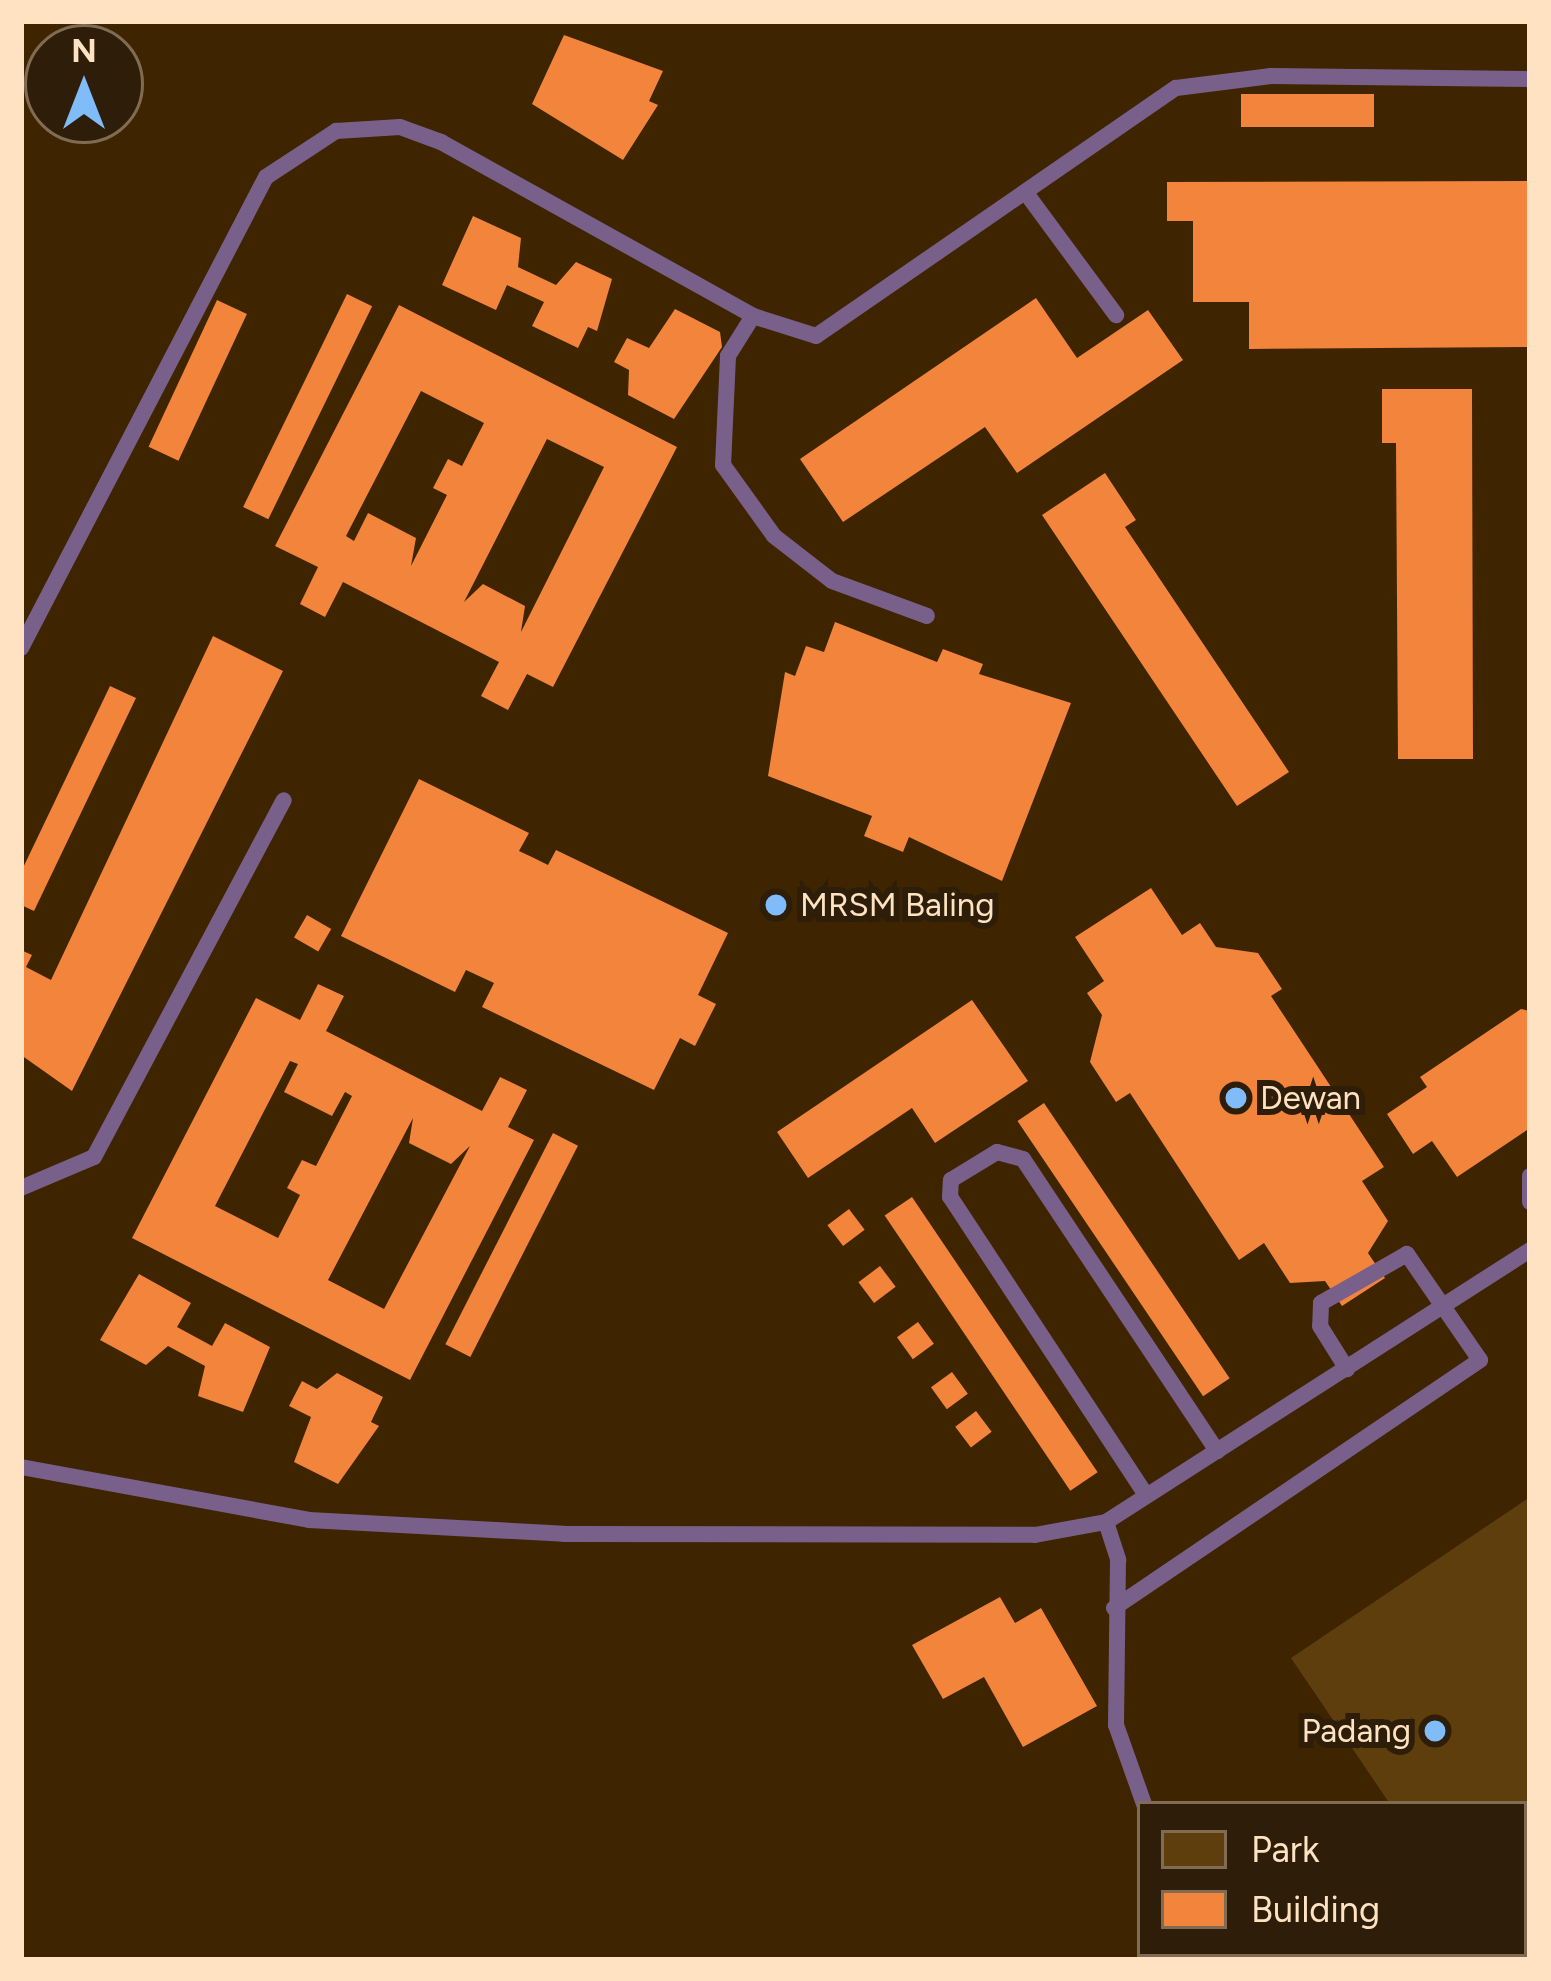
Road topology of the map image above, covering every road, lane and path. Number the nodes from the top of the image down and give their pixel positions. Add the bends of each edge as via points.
1 (1530, 80) edge
2 (1027, 193) junction
3 (1116, 315) dead end
4 (753, 316) junction
5 (928, 616) dead end
6 (21, 648) edge
7 (284, 800) dead end
8 (1530, 1176) edge
9 (21, 1188) edge
10 (1530, 1202) edge
11 (1530, 1250) edge
12 (1445, 1306) junction
13 (1346, 1369) junction
14 (1216, 1450) junction
15 (21, 1467) edge
16 (1145, 1496) junction
17 (1106, 1522) junction
18 (1114, 1607) junction
19 (1143, 1801) edge

1 - 2 lane via 1271,76 1176,88
2 - 3 lane
2 - 4 lane via 837,327 787,332
4 - 5 lane via 724,373 723,465 775,536 832,581
4 - 6 lane via 441,142 400,127 320,138 266,177
7 - 9 lane via 94,1156
8 - 10 lane
11 - 12 lane
12 - 13 lane
12 - 13 lane via 1419,1263 1396,1255 1321,1303 1320,1326
12 - 18 lane via 1478,1370
13 - 14 lane
14 - 16 lane
14 - 16 lane via 1023,1159 997,1152 951,1180 950,1196
15 - 17 lane via 309,1520 564,1534 1013,1535
16 - 17 lane
17 - 18 lane
18 - 19 lane via 1116,1724

